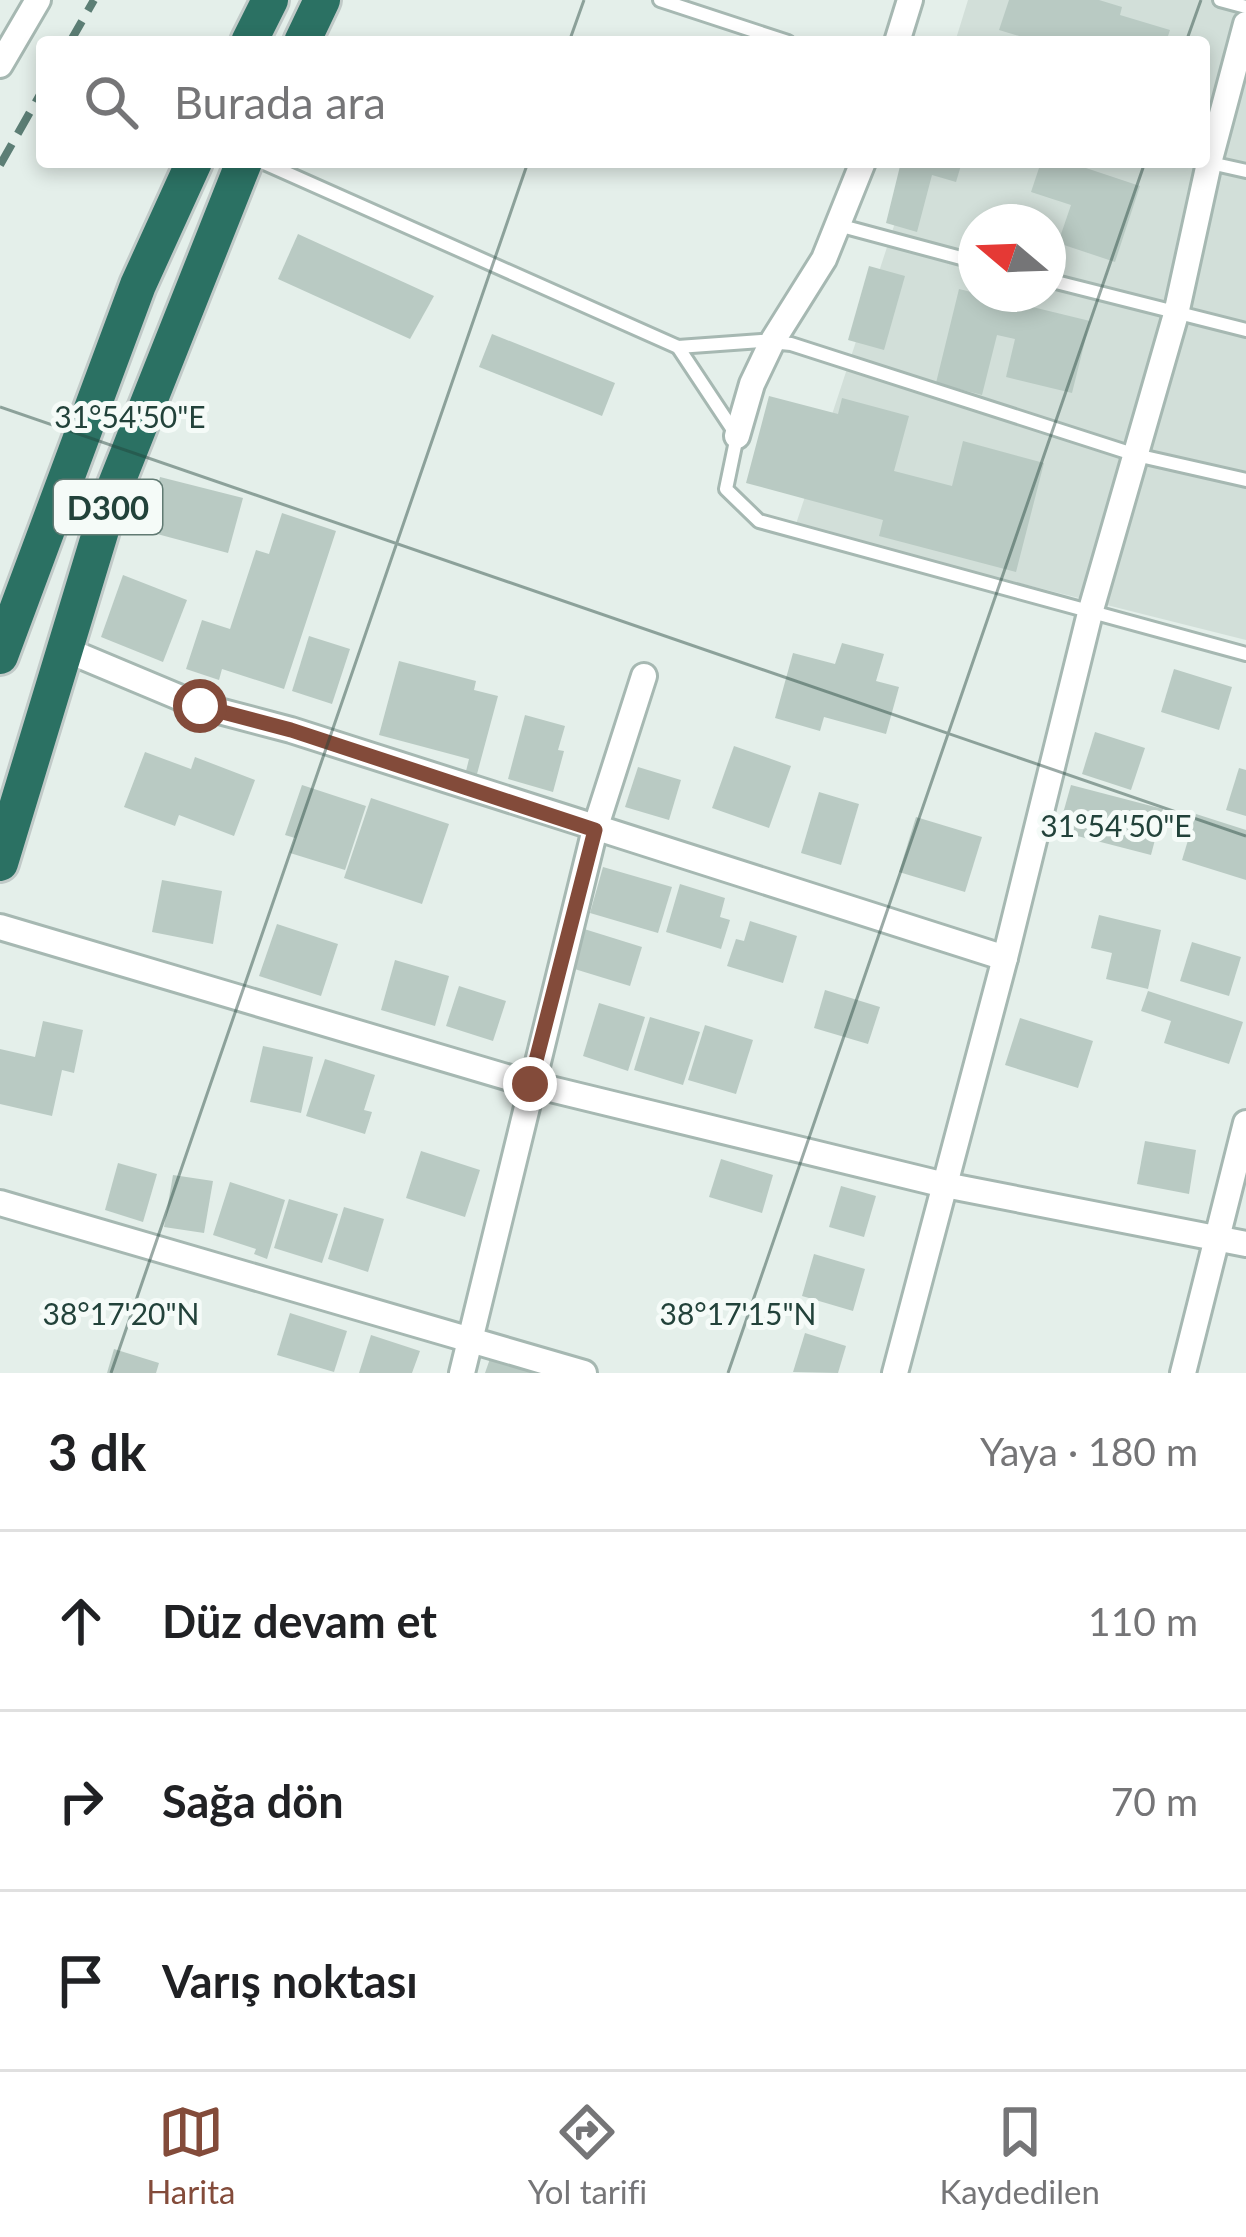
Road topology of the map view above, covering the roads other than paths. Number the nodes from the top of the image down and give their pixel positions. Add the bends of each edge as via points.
1 (38, 0) edge
2 (270, 0) edge
3 (322, 0) edge
4 (660, 0) edge
5 (910, 0) edge
6 (1220, 0) edge
7 (1246, 7) edge
8 (1246, 24) edge
9 (252, 36) edge
10 (305, 36) edge
11 (770, 36) edge
12 (899, 36) edge
13 (0, 65) edge
14 (1210, 151) edge
15 (1210, 163) edge
16 (191, 168) edge
17 (242, 168) edge
18 (275, 168) edge
19 (861, 168) edge
20 (1206, 168) edge
21 (1246, 171) edge
22 (837, 225) junction
23 (958, 257) edge
24 (1066, 285) edge
25 (1176, 314) junction
26 (1246, 329) edge
27 (772, 342) junction
28 (678, 347) junction
29 (737, 436) junction
30 (1136, 455) junction
31 (1246, 480) edge
32 (1090, 614) junction
33 (64, 649) junction
34 (1246, 654) edge
35 (0, 656) edge
36 (644, 676) dead end
37 (595, 830) junction
38 (0, 863) edge
39 (0, 927) edge
40 (1005, 958) junction
41 (530, 1084) junction
42 (1246, 1123) edge
43 (945, 1185) junction
44 (0, 1203) edge
45 (1217, 1236) junction
46 (1246, 1244) edge
47 (469, 1340) junction
48 (462, 1373) edge
49 (584, 1373) edge
50 (895, 1373) edge
51 (1184, 1373) edge

1 - 13 street
2 - 9 highway
3 - 10 highway
4 - 11 lane
5 - 12 street
6 - 7 lane
8 - 14 street
15 - 21 lane
16 - 35 highway, D300 via 138,285
17 - 33 highway, D300 via 111,497
18 - 28 lane
19 - 22 street
20 - 25 street
22 - 23 lane
22 - 27 street
24 - 25 lane
25 - 26 lane
25 - 30 street
27 - 28 lane
27 - 29 street
27 - 30 lane
28 - 29 lane
29 - 32 lane via 726,489 759,520
30 - 31 lane
30 - 32 street
32 - 34 lane
32 - 40 street
33 - 37 street via 200,706
33 - 38 highway, D300
36 - 37 street
37 - 40 street
37 - 41 street
39 - 41 street
40 - 43 street
41 - 43 street
41 - 47 street
42 - 45 street
43 - 45 street
43 - 50 street
44 - 47 street
45 - 46 street
45 - 51 street
47 - 48 street
47 - 49 street

